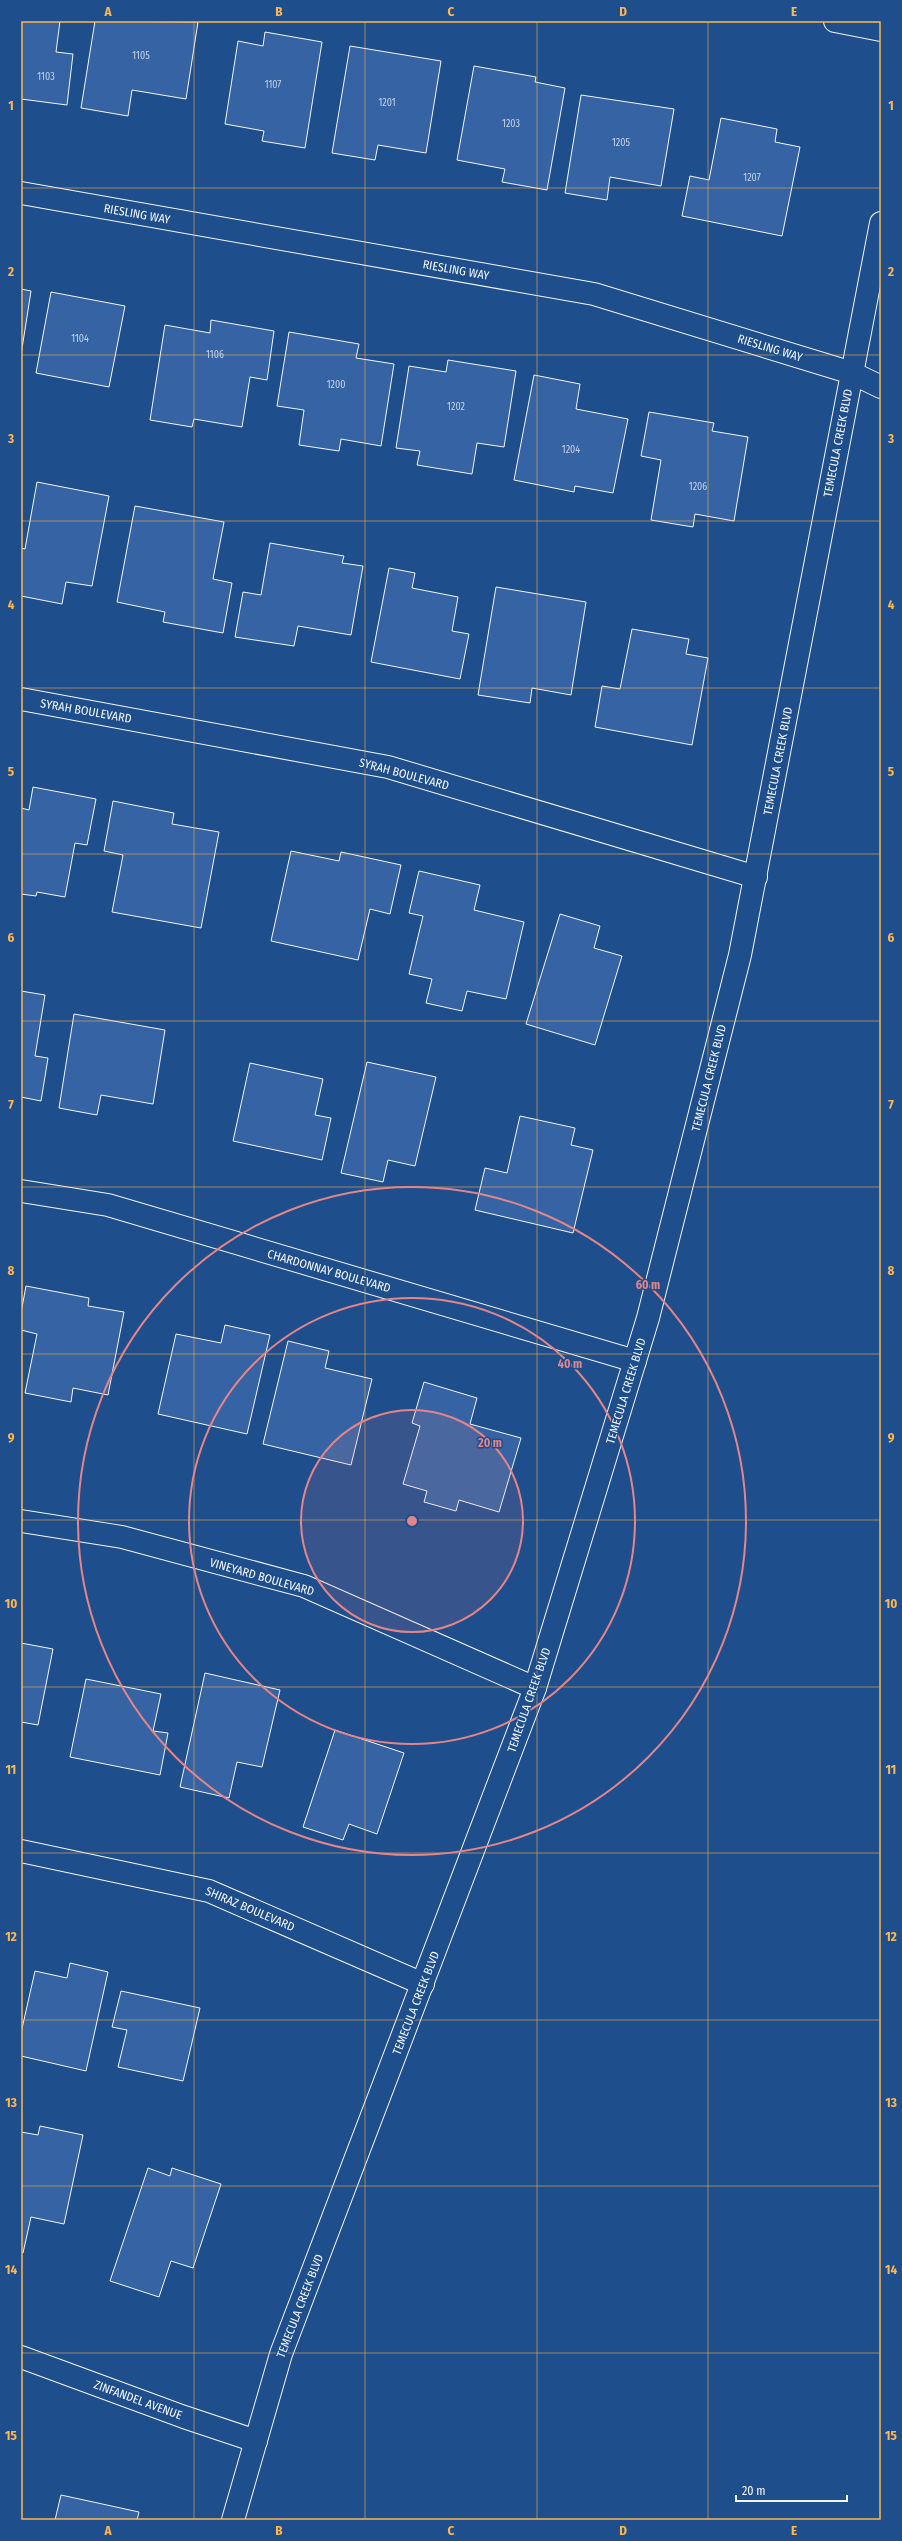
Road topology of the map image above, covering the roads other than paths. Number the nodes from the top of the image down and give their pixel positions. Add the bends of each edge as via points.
1 (835, 21) edge
2 (881, 30) edge
3 (21, 193) edge
4 (881, 223) edge
5 (852, 373) junction
6 (881, 387) edge
7 (21, 699) edge
8 (756, 877) junction
9 (21, 1191) edge
10 (635, 1360) junction
11 (21, 1521) edge
12 (535, 1688) junction
13 (21, 1851) edge
14 (423, 1984) junction
15 (21, 2357) edge
16 (256, 2441) junction
17 (232, 2520) edge

1 - 2 street
3 - 5 street, RIESLING WAY via 594,294
4 - 5 street, TEMECULA CREEK BLVD
5 - 6 street, RIESLING WAY
5 - 8 street, TEMECULA CREEK BLVD
7 - 8 street, SYRAH BOULEVARD via 388,767
8 - 10 street, TEMECULA CREEK BLVD via 740,955 648,1318
9 - 10 street, CHARDONNAY BOULEVARD via 108,1205
10 - 12 street, TEMECULA CREEK BLVD
11 - 12 street, VINEYARD BOULEVARD via 122,1538 304,1586
12 - 14 street, TEMECULA CREEK BLVD
13 - 14 street, SHIRAZ BOULEVARD via 209,1891
14 - 16 street, TEMECULA CREEK BLVD via 282,2354
15 - 16 street, ZINFANDEL AVENUE
16 - 17 street, TEMECULA CREEK BLVD

